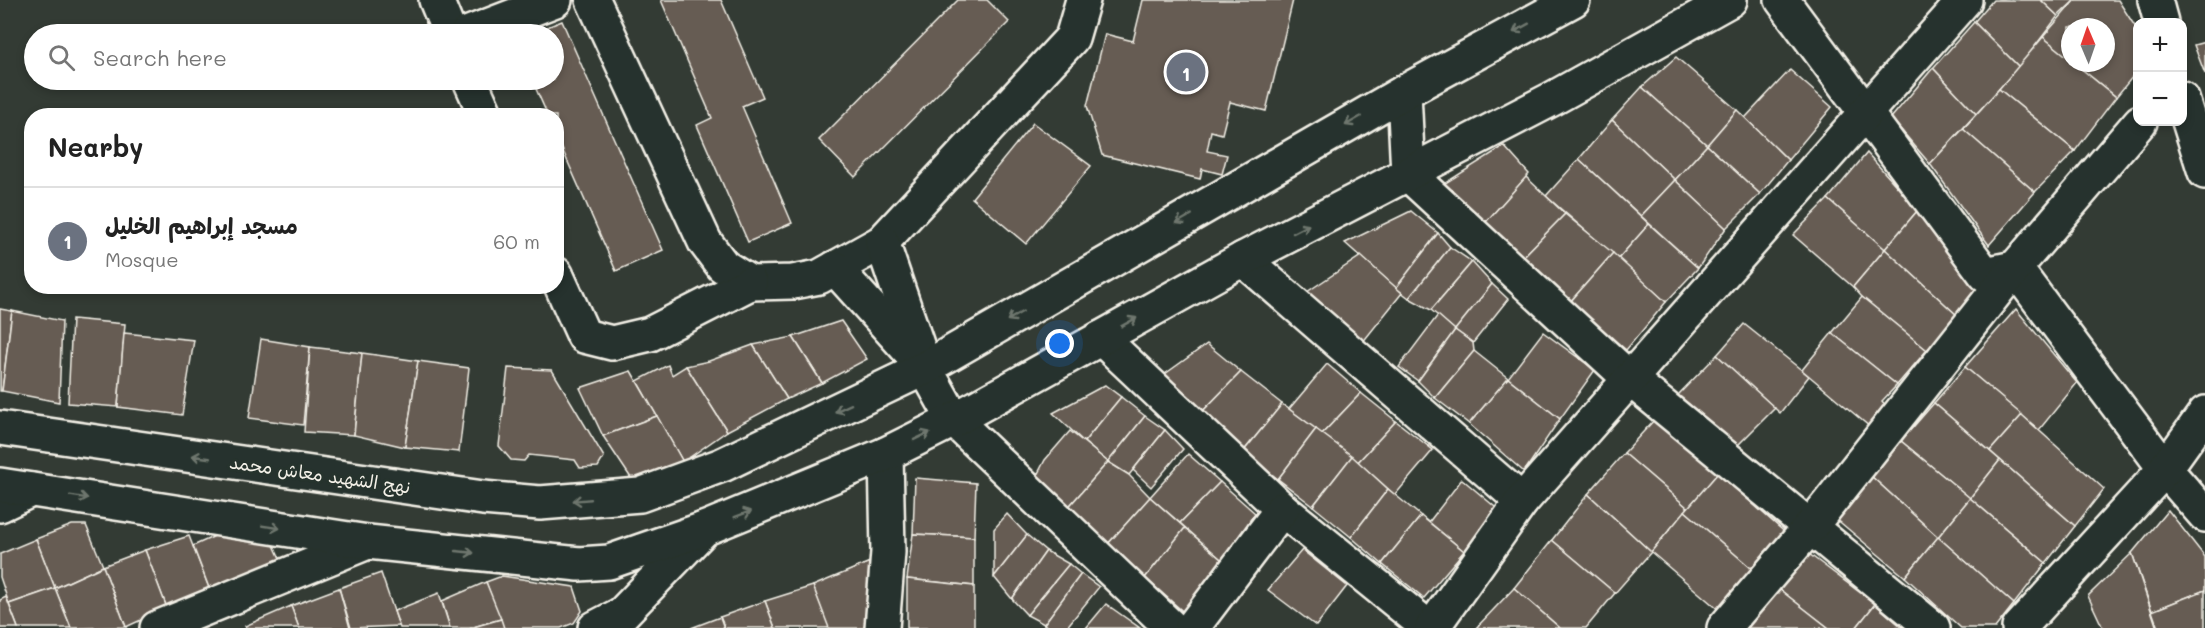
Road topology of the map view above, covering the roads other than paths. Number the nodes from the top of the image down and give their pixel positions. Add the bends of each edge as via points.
1 (436, 0) edge
2 (555, 0) edge
3 (593, 0) edge
4 (1573, 0) edge
5 (1730, 0) edge
6 (1782, 0) edge
7 (1965, 0) edge
8 (2155, 0) edge
9 (1081, 1) edge
10 (2160, 18) edge
11 (446, 24) edge
12 (493, 24) edge
13 (474, 90) edge
14 (1404, 92) junction
15 (482, 108) edge
16 (1864, 112) junction
17 (2187, 115) edge
18 (2137, 126) edge
19 (2205, 172) edge
20 (1408, 174) junction
21 (882, 242) junction
22 (1243, 259) junction
23 (835, 268) junction
24 (2015, 268) junction
25 (750, 283) junction
26 (562, 294) edge
27 (1101, 338) junction
28 (926, 368) junction
29 (1630, 379) junction
30 (2205, 413) edge
31 (954, 420) junction
32 (0, 428) edge
33 (886, 454) junction
34 (2165, 469) junction
35 (16, 488) edge
36 (1522, 501) junction
37 (0, 505) edge
38 (1282, 508) junction
39 (2205, 515) edge
40 (1811, 526) junction
41 (704, 529) junction
42 (368, 542) junction
43 (157, 628) edge
44 (595, 628) edge
45 (882, 628) edge
46 (1172, 628) edge
47 (1192, 628) edge
48 (1431, 628) edge
49 (1724, 628) edge
50 (1933, 628) edge
51 (2019, 628) edge

1 - 11 street
2 - 12 street
3 - 25 street via 705,242 723,266
4 -> 14 street, نهج الشهيد معاش محمد
5 - 20 street
6 - 16 street
7 - 16 street
8 - 10 street
9 - 21 street via 1072,38
13 - 15 street
14 - 20 street
14 -> 28 street, نهج الشهيد معاش محمد
16 - 24 street via 1985,274
16 - 29 street
17 - 19 street
18 - 24 street
22 -> 20 street
20 - 29 street
21 - 23 street
21 - 28 street
27 -> 22 street
22 - 36 street
23 - 25 street via 819,277 793,282
23 - 28 street
24 - 34 street
24 - 40 street
25 - 26 street via 650,334 579,347
27 - 31 street
27 - 38 street
28 - 31 street
28 -> 32 street, نهج الشهيد معاش محمد via 722,465 640,495 540,503
29 - 36 street
29 - 40 street
30 - 34 street
33 -> 31 street
31 - 46 street
41 -> 33 street
33 - 45 street via 888,552
34 - 39 street
34 - 51 street
35 - 37 street
35 -> 42 street
36 - 48 street
38 - 47 street
38 - 48 street
40 - 49 street
40 - 50 street
42 -> 41 street via 579,564 609,562
41 - 44 street via 622,614
42 - 43 street

